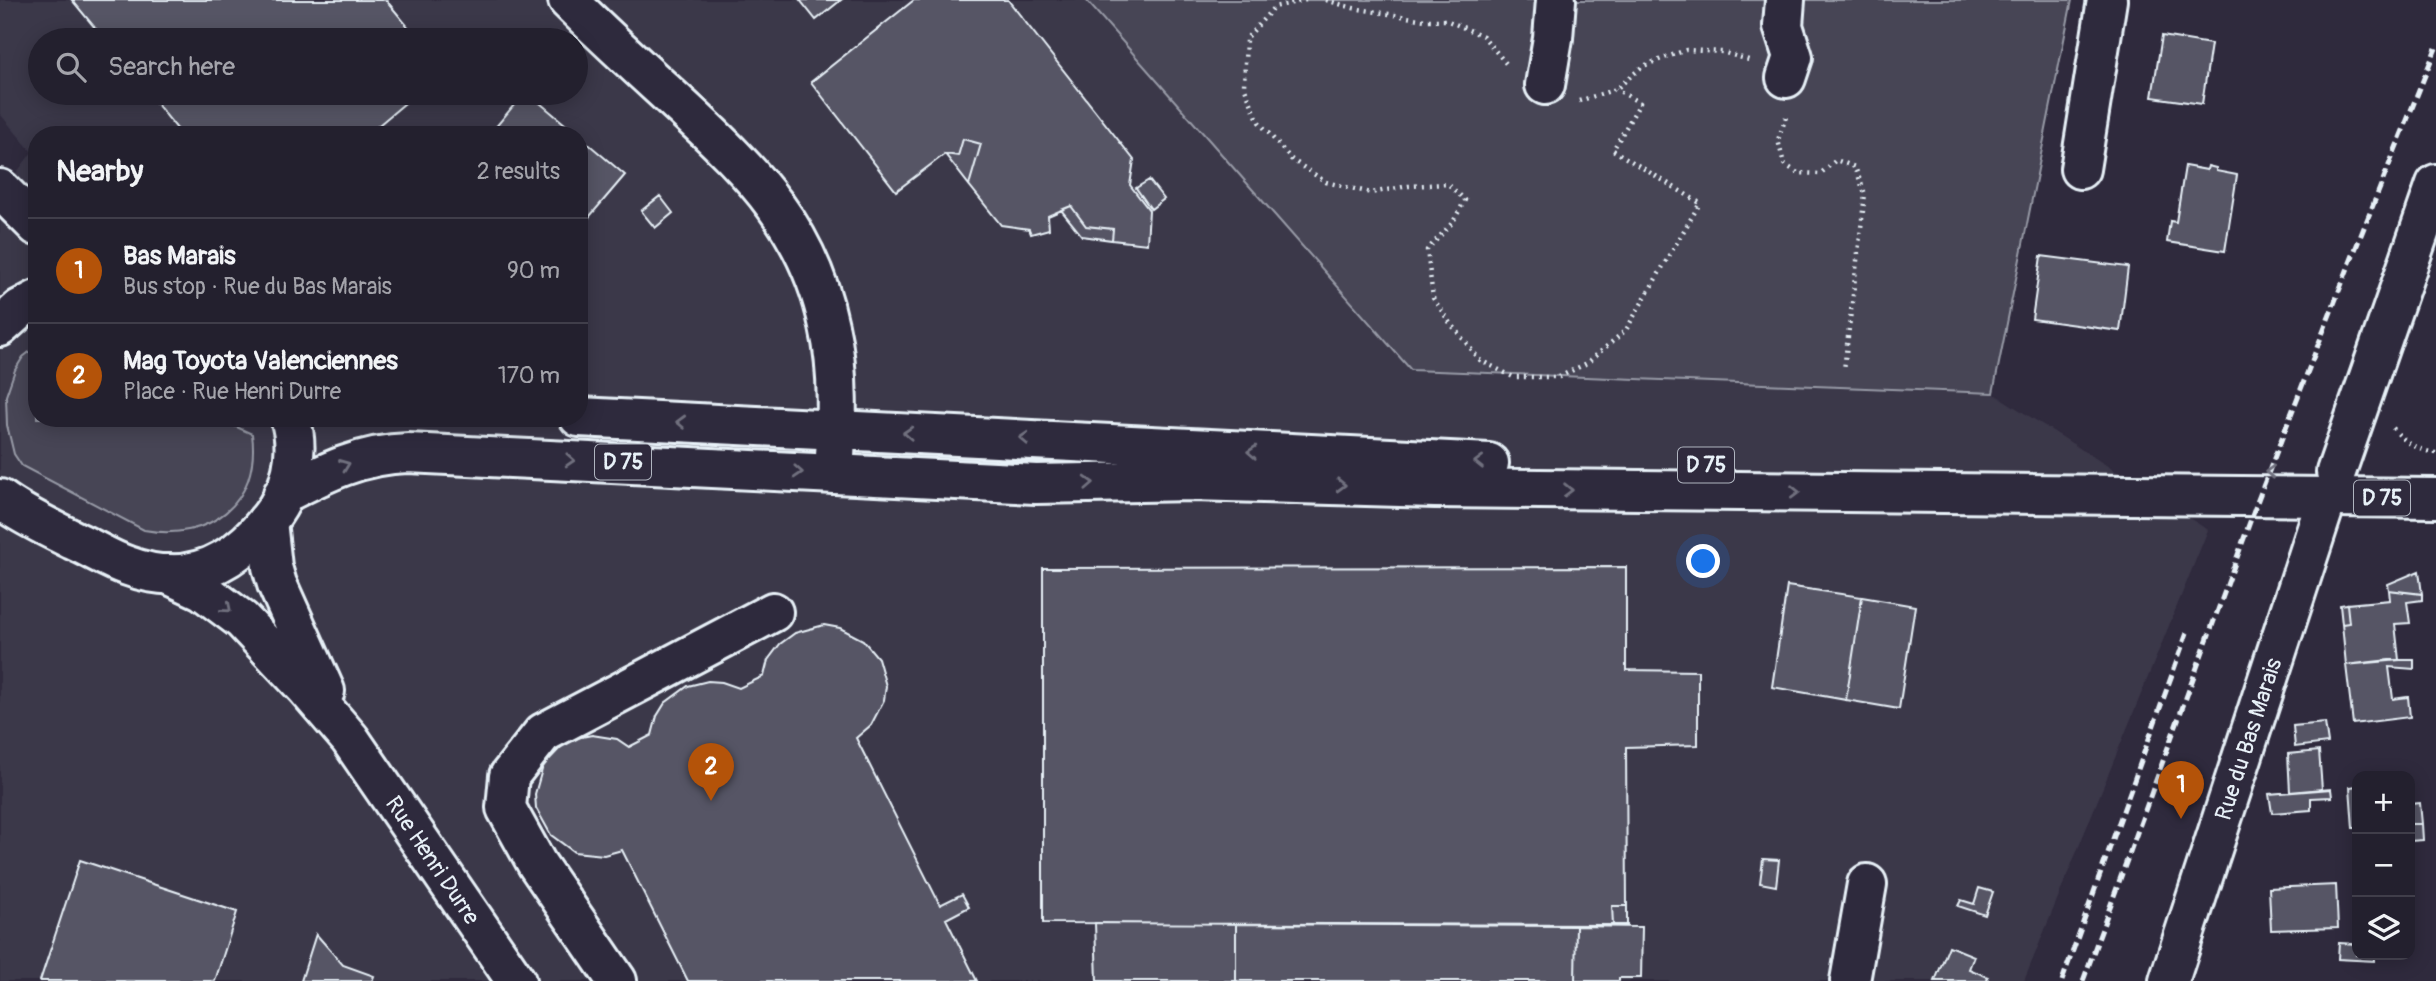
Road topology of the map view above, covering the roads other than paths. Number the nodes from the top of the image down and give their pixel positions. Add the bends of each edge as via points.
1 (568, 0) edge
2 (1556, 0) edge
3 (1785, 0) edge
4 (2107, 0) edge
5 (1786, 78) road end
6 (1545, 85) road end
7 (2080, 169) dead end
8 (2436, 184) edge
9 (0, 188) edge
10 (28, 217) edge
11 (28, 305) edge
12 (0, 327) edge
13 (588, 417) edge
14 (292, 427) edge
15 (837, 430) junction
16 (2436, 472) edge
17 (834, 474) junction
18 (2332, 485) junction
19 (2436, 498) edge
20 (275, 508) junction
21 (9, 509) edge
22 (168, 574) junction
23 (773, 612) dead end
24 (350, 739) junction
25 (1867, 884) dead end
26 (516, 981) edge
27 (617, 981) edge
28 (1850, 981) edge
29 (2169, 981) edge

1 - 15 main road via 730,152 786,220 808,261 829,324
2 - 6 main road
3 - 5 main road via 1783,26 1793,57
4 - 7 main road
8 - 18 main road, Rue du Bas Marais
9 - 10 main road
11 - 12 main road
15 -> 13 main road, D 75
14 - 20 main road via 294,462
15 - 17 main road
18 -> 15 main road, D 75 via 1484,463
16 - 18 main road, D 75
17 -> 18 main road, D 75 via 1036,484 1203,481 1435,488
20 -> 17 main road, D 75 via 327,472 359,459 400,453
18 - 19 main road, D 75
18 - 29 main road, Rue du Bas Marais
20 - 22 main road via 241,549 218,564 193,573
20 - 24 main road, Rue Henri Durre via 272,567 281,596
21 - 22 main road via 130,567
22 -> 24 main road, Rue Henri Durre via 209,595 242,620
23 - 27 main road via 543,733 509,776 506,808 537,864
24 - 26 main road, Rue Henri Durre
25 - 28 main road

